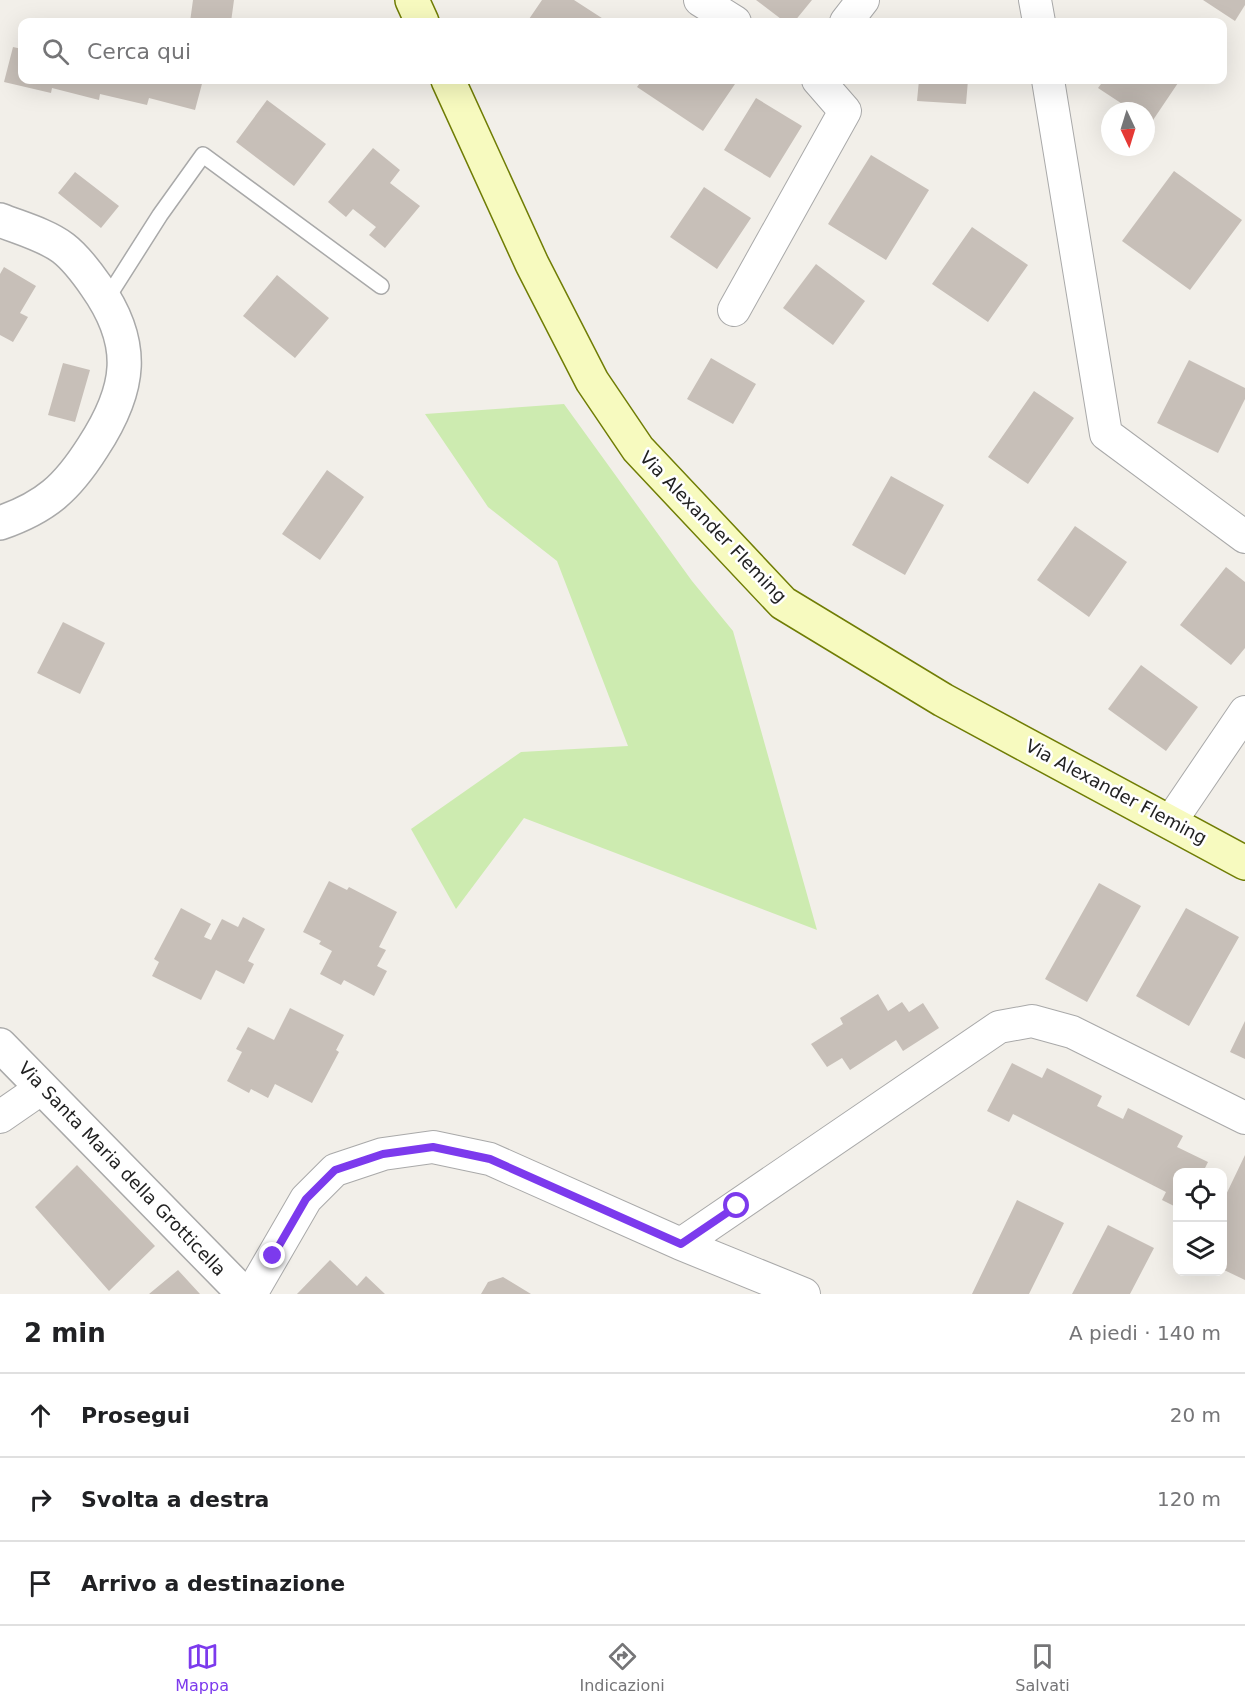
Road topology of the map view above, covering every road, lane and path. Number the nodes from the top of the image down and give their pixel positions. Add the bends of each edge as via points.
1 (412, 0) edge
2 (700, 0) edge
3 (863, 0) edge
4 (1035, 0) edge
5 (420, 18) edge
6 (729, 18) edge
7 (849, 18) edge
8 (1038, 18) edge
9 (450, 84) edge
10 (821, 84) edge
11 (1049, 84) edge
12 (0, 220) edge
13 (381, 286) dead end
14 (106, 300) junction
15 (734, 310) dead end
16 (0, 523) edge
17 (1245, 537) edge
18 (1245, 712) edge
19 (1171, 821) junction
20 (1245, 862) edge
21 (0, 1045) edge
22 (42, 1088) junction
23 (0, 1089) edge
24 (0, 1117) edge
25 (1245, 1119) edge
26 (681, 1244) junction
27 (244, 1294) edge
28 (251, 1294) edge
29 (804, 1294) edge

1 - 5 main road
2 - 6 street
3 - 7 street
4 - 8 street
9 - 19 main road, Via Alexander Fleming via 532,264 592,381 638,449 783,603 943,700
10 - 15 street via 845,111
11 - 17 street via 1106,434
12 - 14 street via 62,248
13 - 14 lane via 202,155
14 - 16 street via 123,336 125,364 114,409 77,472 56,495 30,512
18 - 19 street
19 - 20 main road, Via Alexander Fleming
21 - 22 street, Via Santa Maria della Grotticella
22 - 23 street
22 - 24 street
22 - 27 street, Via Santa Maria della Grotticella
25 - 26 street via 1072,1032 1032,1021 999,1027
26 - 28 street via 490,1159 433,1147 383,1154 335,1170 306,1199
26 - 29 street

